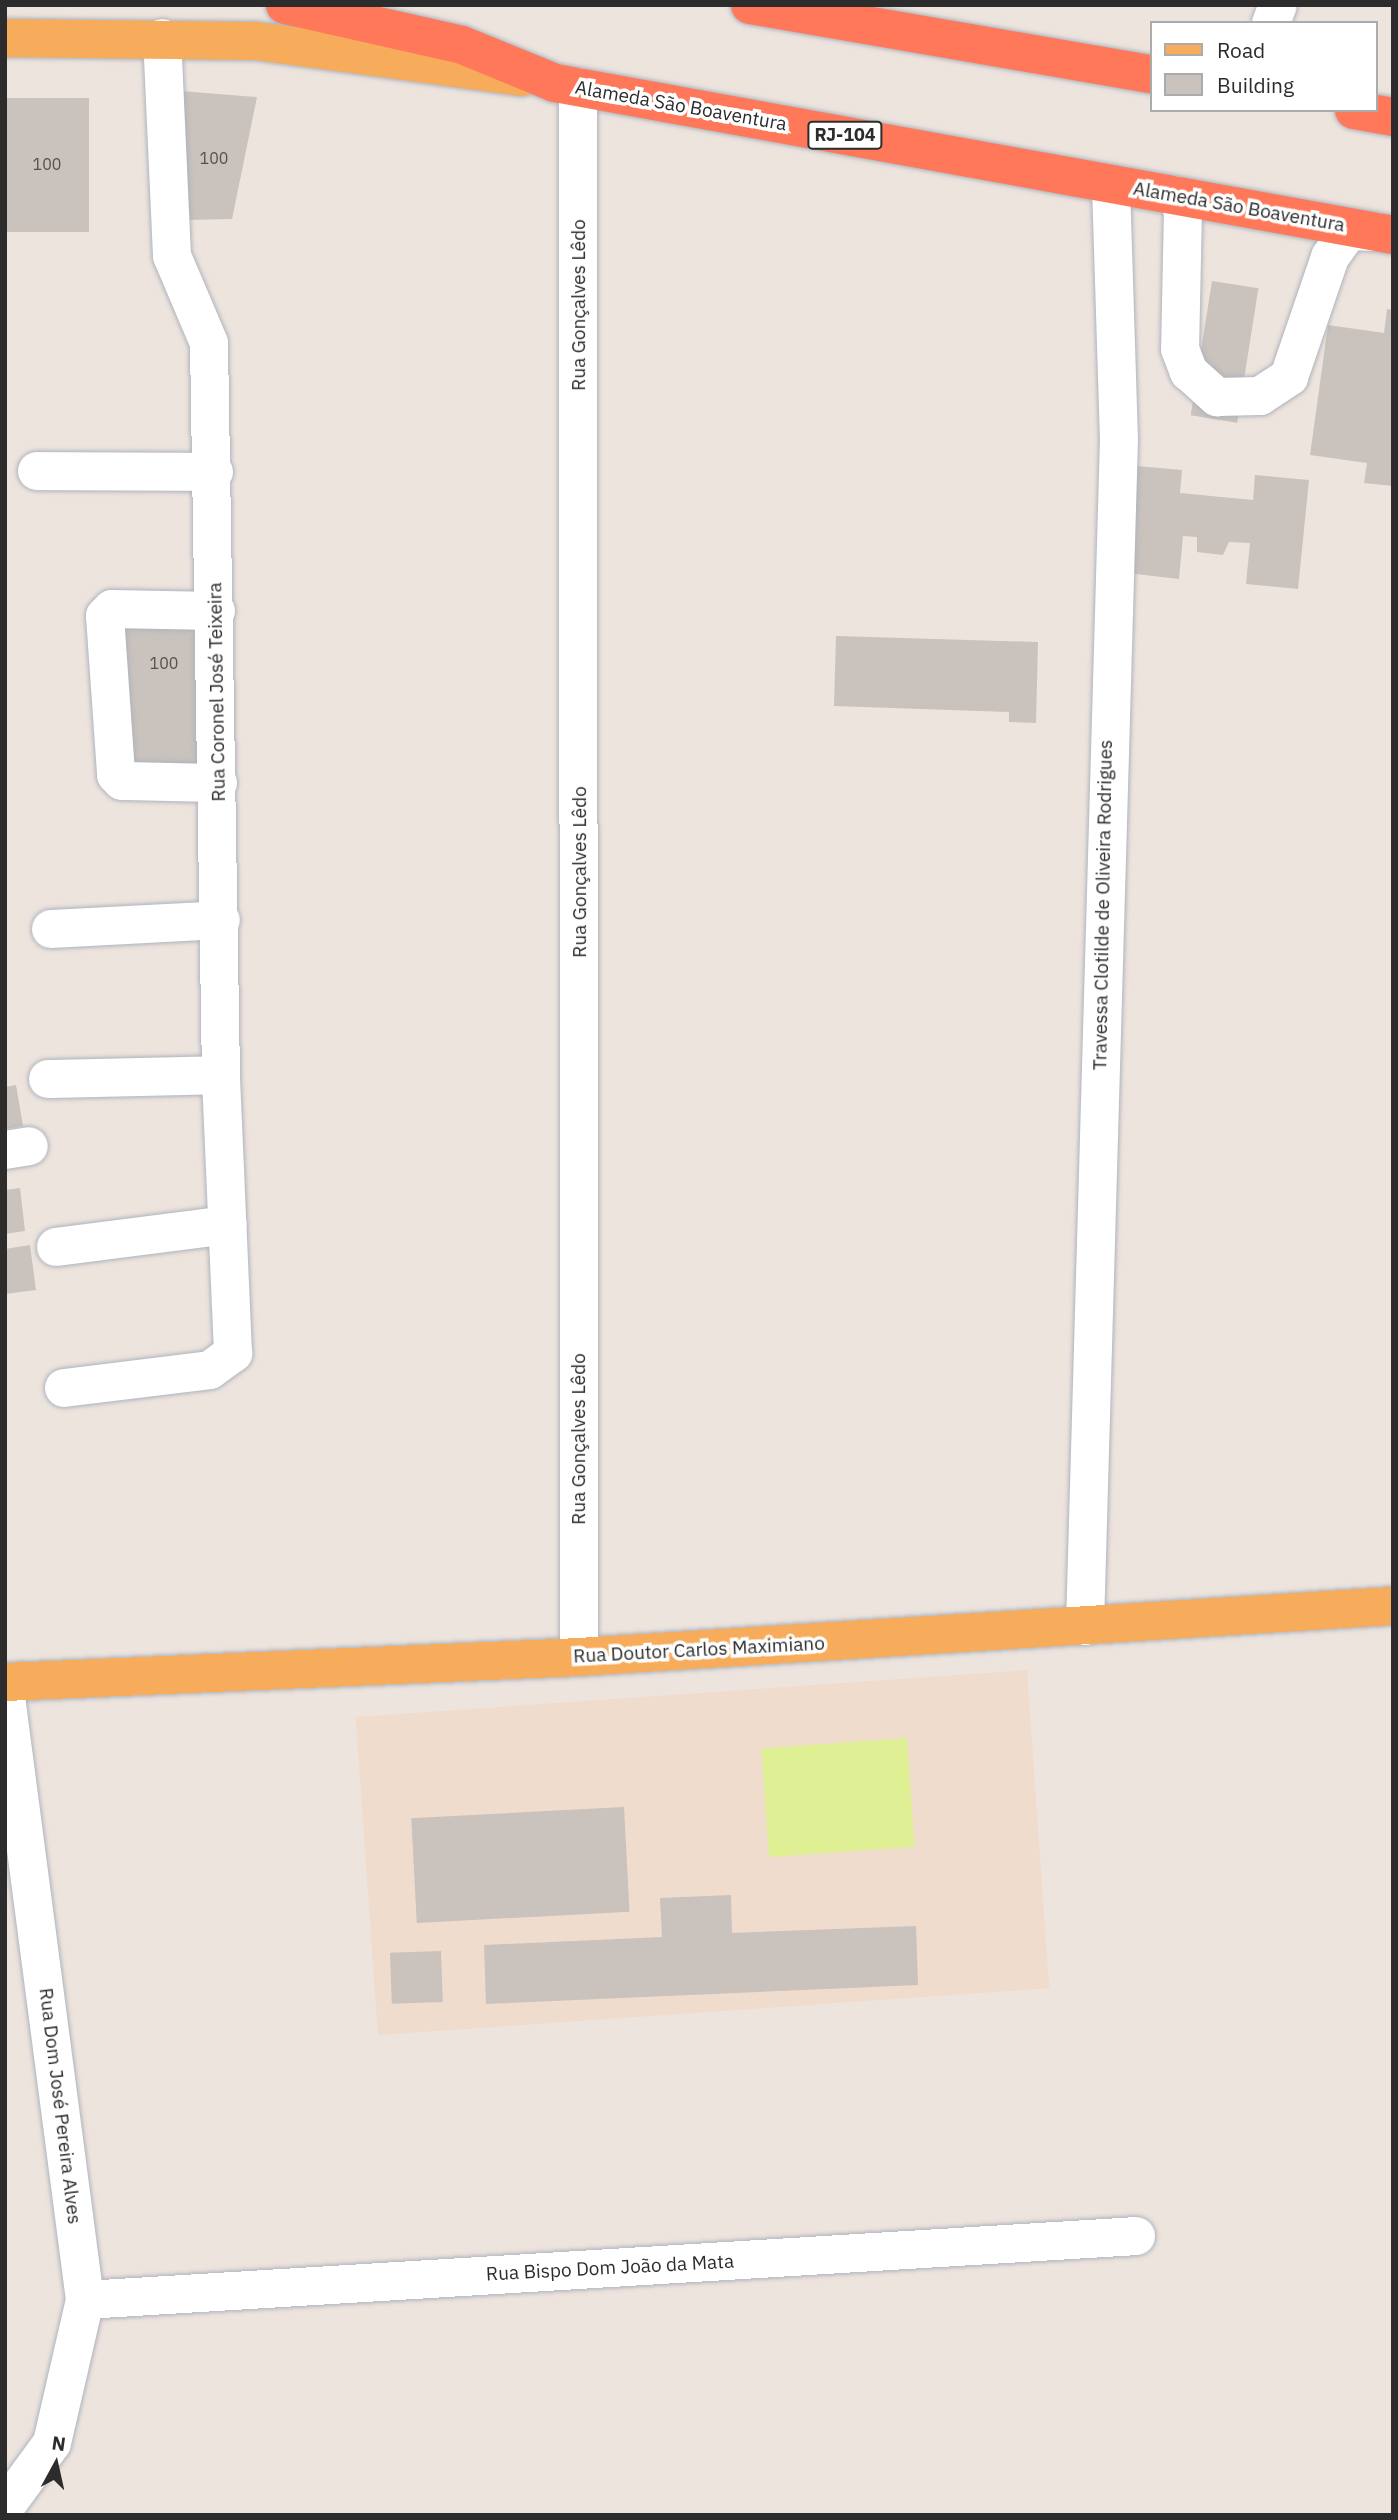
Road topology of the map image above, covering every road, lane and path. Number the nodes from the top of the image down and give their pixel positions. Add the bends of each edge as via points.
1 (285, 5) edge
2 (751, 5) edge
3 (818, 10) edge
4 (5, 38) edge
5 (162, 38) junction
6 (1150, 74) edge
7 (567, 85) junction
8 (1365, 112) edge
9 (1393, 117) edge
10 (1111, 184) junction
11 (1174, 195) junction
12 (1385, 233) edge
13 (37, 471) dead end
14 (214, 472) junction
15 (216, 611) junction
16 (218, 783) junction
17 (221, 920) junction
18 (51, 929) dead end
19 (221, 1075) junction
20 (48, 1079) dead end
21 (228, 1225) junction
22 (56, 1247) dead end
23 (64, 1388) dead end
24 (1393, 1606) edge
25 (1085, 1626) junction
26 (579, 1657) junction
27 (5, 1682) edge
28 (5, 1689) edge
29 (1136, 2236) dead end
30 (85, 2300) junction
31 (5, 2507) edge

1 - 7 highway, RJ-104 via 462,45
2 - 3 highway
3 - 6 highway
4 - 5 main road, Alameda São Boaventura
5 - 7 main road, Alameda São Boaventura via 350,51
5 - 14 street, Rua Coronel José Teixeira via 172,257 209,343
7 - 10 highway, Alameda São Boaventura / RJ-104
7 - 26 street, Rua Gonçalves Lêdo
8 - 9 highway
10 - 11 highway, Alameda São Boaventura / RJ-104
10 - 25 street, Travessa Clotilde de Oliveira Rodrigues via 1119,440
11 - 12 highway, Alameda São Boaventura / RJ-104
11 - 12 street via 1183,209 1180,349 1189,372 1217,397 1260,396 1289,377 1330,257 1349,231
13 - 14 street
14 - 15 street, Rua Coronel José Teixeira
15 - 16 street, Rua Coronel José Teixeira
15 - 16 street via 112,609 105,616 116,775 122,781
16 - 17 street, Rua Coronel José Teixeira
17 - 18 street
17 - 19 street, Rua Coronel José Teixeira
19 - 20 street
19 - 21 street, Rua Coronel José Teixeira
21 - 22 street
21 - 23 street, Rua Coronel José Teixeira via 233,1353 210,1370
24 - 25 main road, Rua Doutor Carlos Maximiano
25 - 26 main road, Rua Doutor Carlos Maximiano
26 - 27 main road, Rua Doutor Carlos Maximiano
28 - 30 street, Rua Dom José Pereira Alves
29 - 30 street, Rua Bispo Dom João da Mata
30 - 31 street, Rua Dom José Pereira Alves via 52,2443

